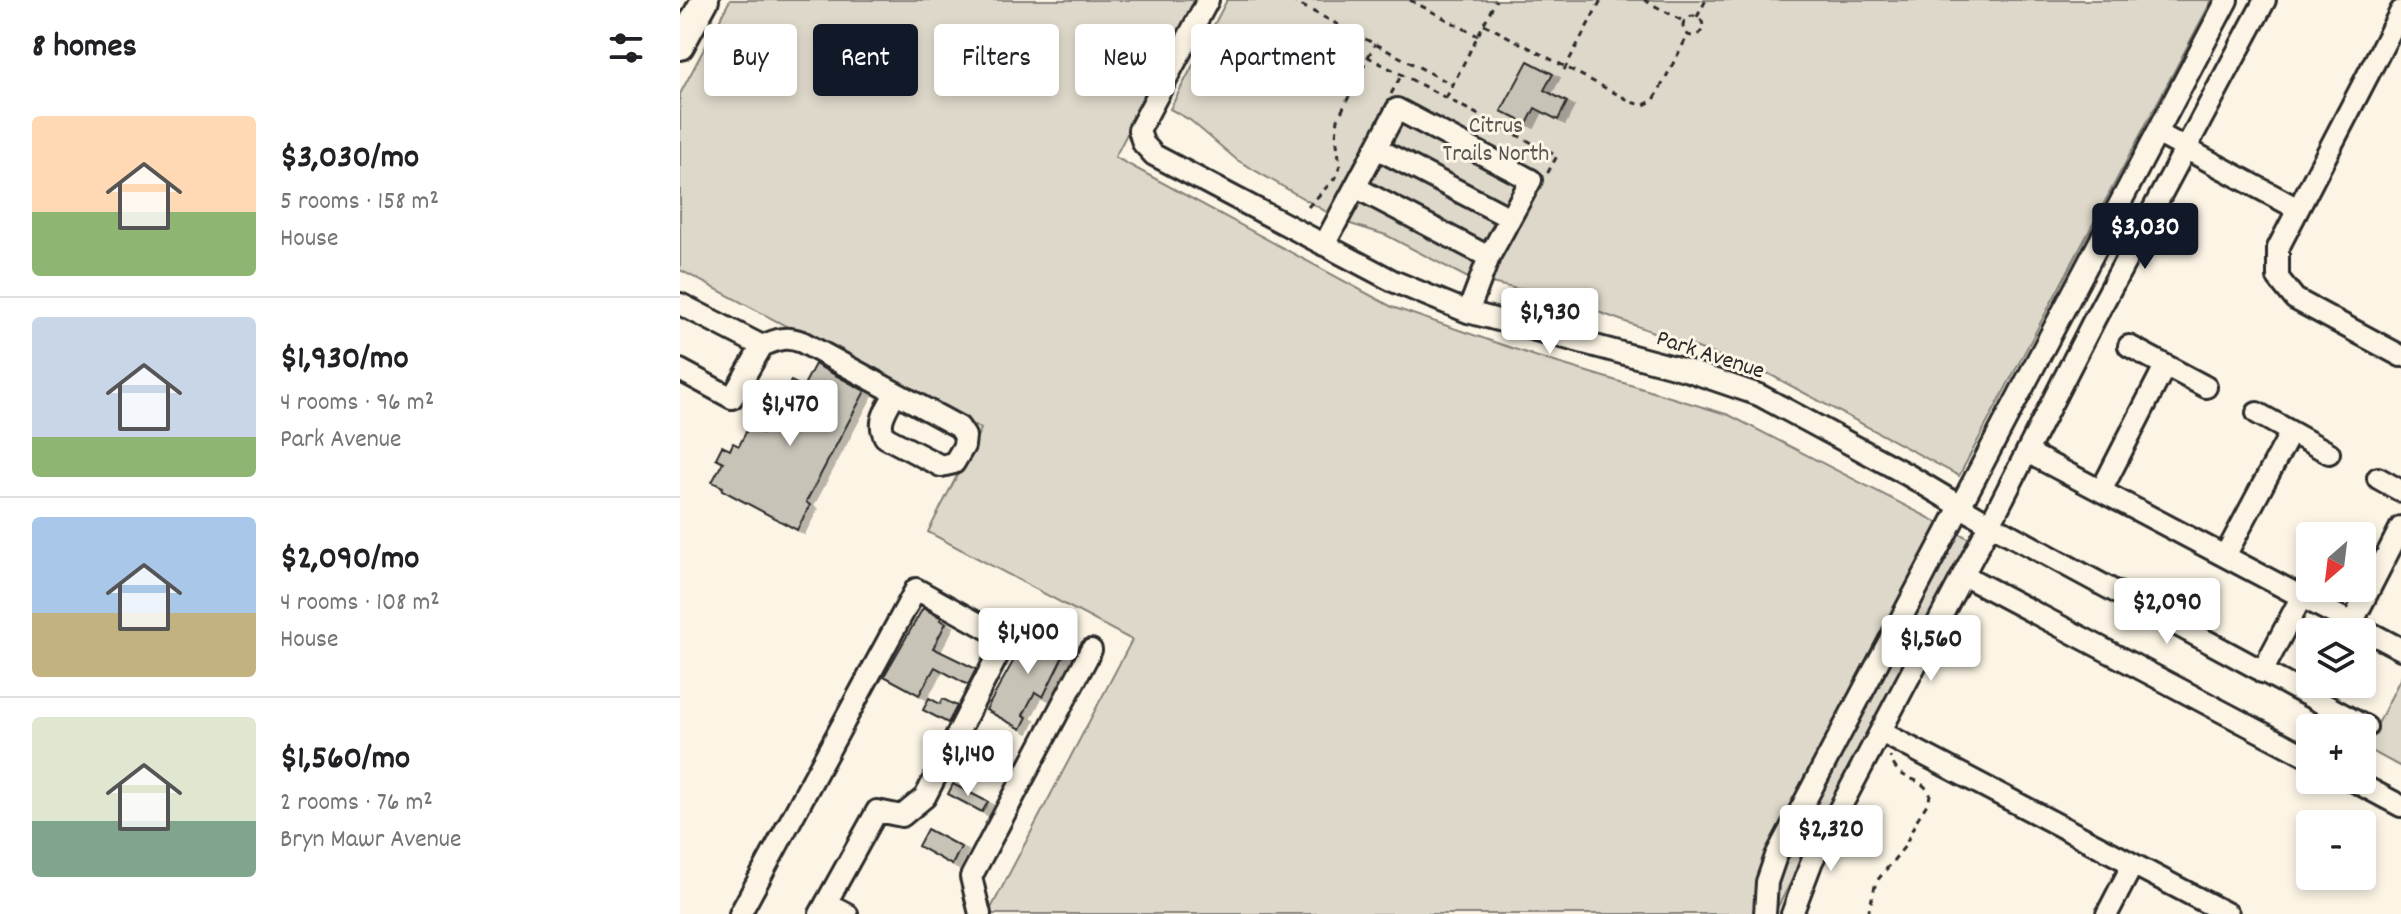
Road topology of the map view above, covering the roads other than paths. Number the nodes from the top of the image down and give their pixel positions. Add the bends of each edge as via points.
1 (705, 0) edge
2 (1208, 0) edge
3 (2227, 0) edge
4 (2265, 0) edge
5 (2401, 11) edge
6 (680, 46) edge
7 (2157, 133) junction
8 (1376, 148) junction
9 (2186, 148) junction
10 (1355, 187) junction
11 (2298, 209) junction
12 (1510, 218) junction
13 (1324, 245) junction
14 (1489, 257) junction
15 (680, 304) edge
16 (1468, 312) junction
17 (762, 346) junction
18 (2129, 346) dead end
19 (2401, 356) edge
20 (2165, 366) junction
21 (680, 370) edge
22 (2206, 387) dead end
23 (895, 393) dead end
24 (2257, 413) dead end
25 (2291, 432) junction
26 (2027, 452) junction
27 (2329, 453) dead end
28 (2378, 478) dead end
29 (2101, 491) junction
30 (2401, 491) edge
31 (1959, 505) junction
32 (1990, 524) junction
33 (2401, 527) edge
34 (2225, 556) junction
35 (1963, 575) junction
36 (2296, 593) edge
37 (2299, 602) edge
38 (2313, 602) edge
39 (2343, 618) edge
40 (2355, 618) edge
41 (2376, 636) edge
42 (2401, 649) edge
43 (1091, 650) dead end
44 (2262, 672) junction
45 (2341, 714) edge
46 (1881, 732) junction
47 (2296, 751) edge
48 (2376, 793) edge
49 (2401, 806) edge
50 (2133, 864) junction
51 (823, 908) edge
52 (740, 914) edge
53 (847, 914) edge
54 (980, 914) edge
55 (1765, 914) edge
56 (1792, 914) edge
57 (2107, 914) edge
58 (2228, 914) edge

1 - 6 main road
2 - 13 street, Park Avenue via 1148,109 1139,130 1143,143 1154,155
3 - 7 street
4 - 9 street
5 - 11 street
7 - 9 street
7 - 31 street
8 - 10 street
8 - 12 street
8 - 12 street via 1397,109 1531,180
9 - 11 street
9 - 26 street
10 - 13 street
10 - 14 street
11 - 19 street via 2278,248 2278,278 2295,299
12 - 14 street
13 - 16 street, Park Avenue
14 - 16 street
15 - 17 street
16 - 31 street, Park Avenue via 1759,395
17 - 21 street via 732,398
17 - 23 street via 790,338
18 - 20 street
20 - 22 street
20 - 29 street
24 - 25 street
25 - 27 street
25 - 34 street
26 - 29 street
26 - 32 street
28 - 30 street
29 - 34 street
31 - 32 street, Park Avenue
31 - 55 street via 1776,856
32 - 35 street
32 - 44 street, Park Avenue
33 - 40 street
34 - 36 street
35 - 46 street
35 - 47 street
37 - 44 street
38 - 39 street
41 - 42 street
43 - 54 street via 971,877
44 - 45 street, Park Avenue
46 - 50 street
46 - 56 street via 1812,861
48 - 49 street
50 - 57 street
50 - 58 street
51 - 52 street via 877,811 902,816 925,797 1006,639 916,589
51 - 53 street

